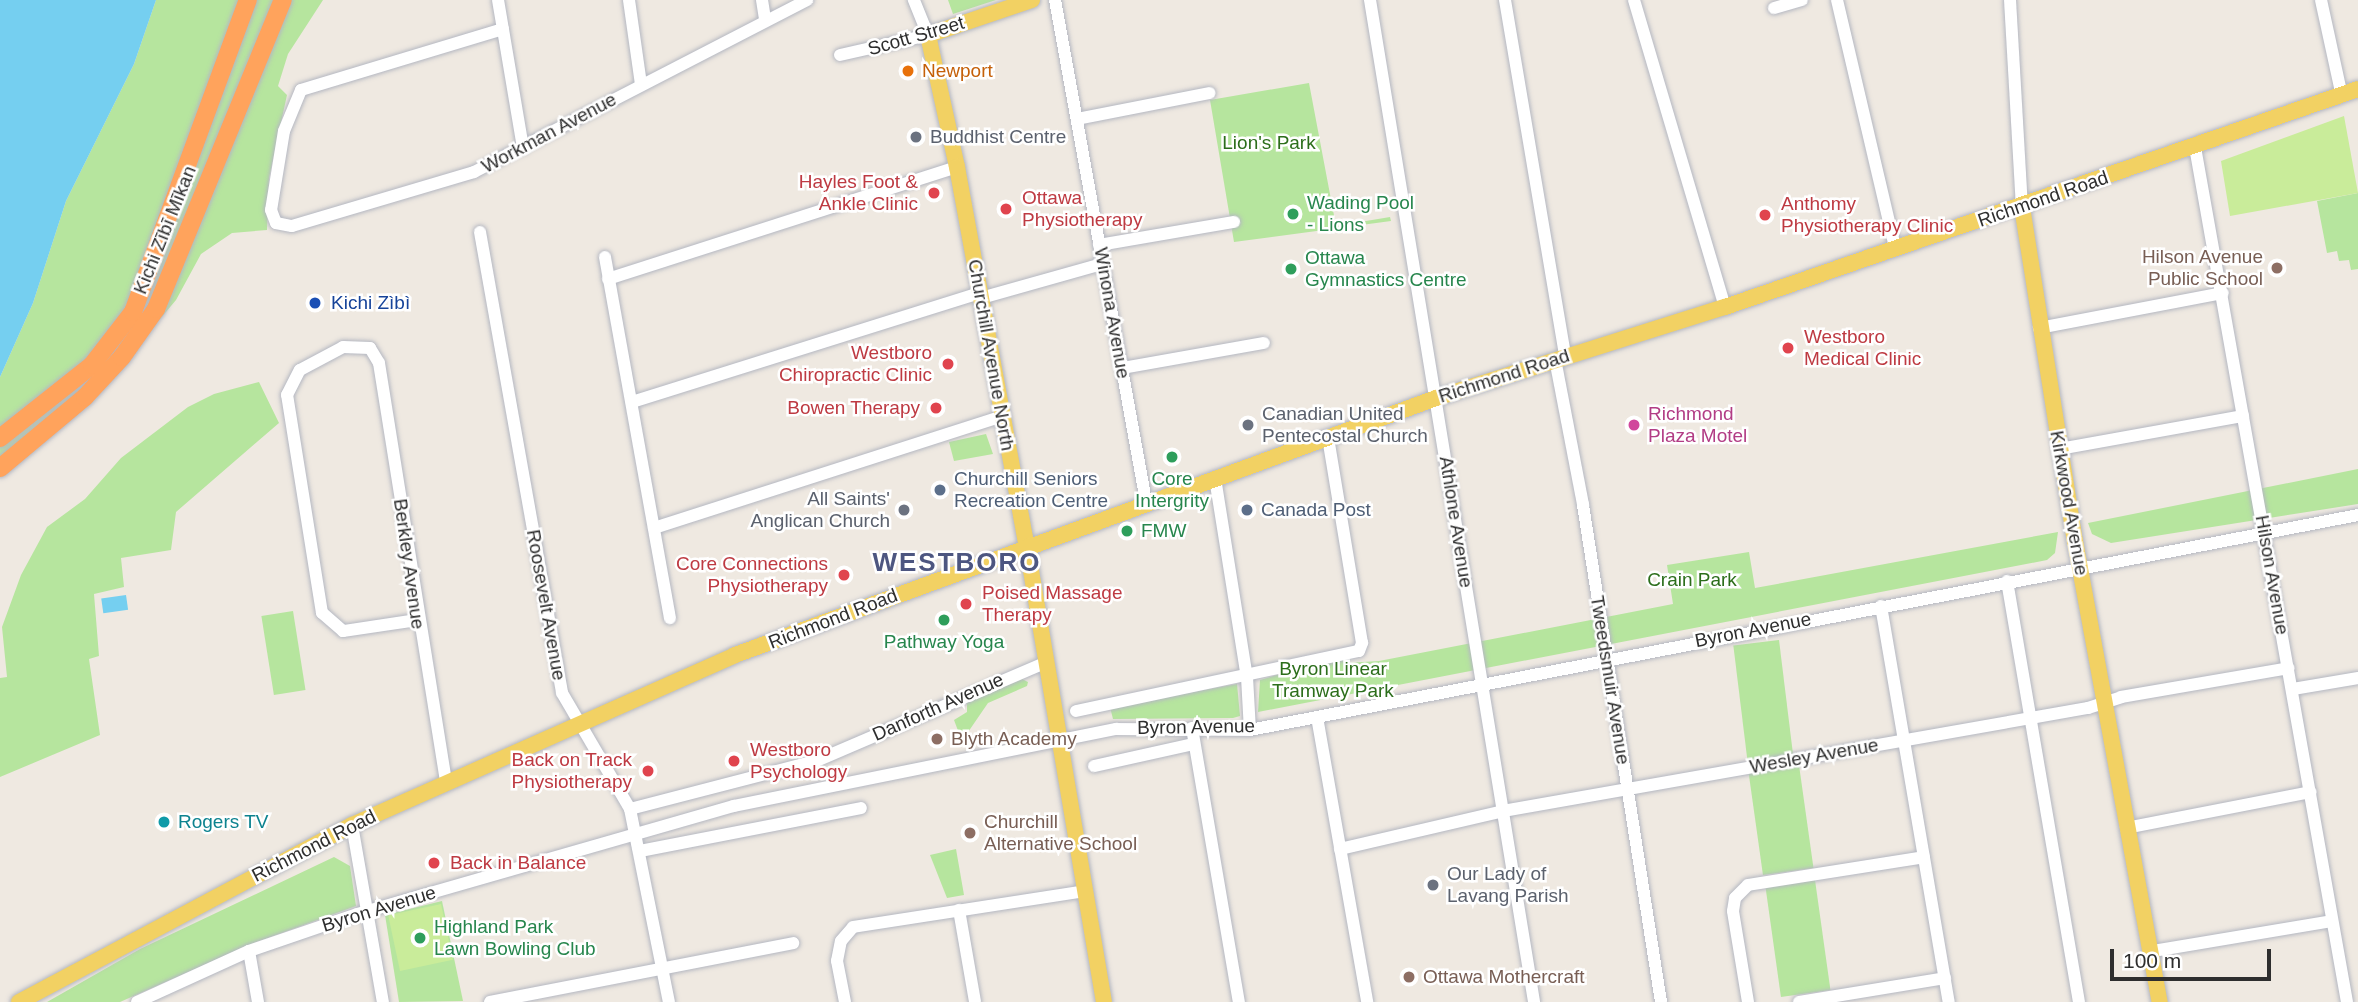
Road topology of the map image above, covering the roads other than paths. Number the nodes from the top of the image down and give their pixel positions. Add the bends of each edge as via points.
1 (248, 0) edge
2 (283, 0) edge
3 (498, 0) edge
4 (629, 0) edge
5 (762, 0) edge
6 (807, 0) edge
7 (1032, 0) edge
8 (1055, 0) edge
9 (1370, 0) edge
10 (1505, 0) edge
11 (1634, 0) edge
12 (1802, 0) edge
13 (1837, 0) edge
14 (2010, 0) edge
15 (2321, 0) edge
16 (915, 1) edge
17 (1774, 8) dead end
18 (765, 19) junction
19 (503, 29) junction
20 (928, 35) junction
21 (839, 55) dead end
22 (641, 83) junction
23 (2358, 89) edge
24 (1209, 93) dead end
25 (2342, 96) junction
26 (1077, 119) junction
27 (2195, 147) junction
28 (523, 148) junction
29 (957, 167) junction
30 (2022, 207) junction
31 (1234, 222) dead end
32 (480, 232) dead end
33 (1099, 245) junction
34 (1895, 248) junction
35 (605, 257) dead end
36 (1102, 264) junction
37 (608, 279) junction
38 (2223, 293) junction
39 (980, 295) junction
40 (1725, 307) junction
41 (2039, 328) junction
42 (1264, 343) dead end
43 (1560, 357) junction
44 (1122, 368) junction
45 (1436, 398) junction
46 (632, 402) junction
47 (1002, 416) junction
48 (2243, 416) junction
49 (0, 438) edge
50 (1328, 438) junction
51 (2059, 449) junction
52 (0, 468) edge
53 (1216, 478) junction
54 (1146, 501) junction
55 (2358, 515) edge
56 (653, 528) junction
57 (2264, 533) junction
58 (1027, 547) junction
59 (2081, 569) junction
60 (2007, 582) junction
61 (1881, 606) junction
62 (670, 618) dead end
63 (417, 620) junction
64 (1607, 659) junction
65 (1045, 663) junction
66 (2289, 668) junction
67 (1247, 677) junction
68 (2358, 678) edge
69 (1481, 682) junction
70 (2292, 689) junction
71 (2105, 702) junction
72 (1076, 710) dead end
73 (1317, 717) junction
74 (2030, 718) junction
75 (580, 721) junction
76 (1192, 728) junction
77 (1250, 730) junction
78 (1059, 741) junction
79 (1904, 741) junction
80 (1193, 744) junction
81 (1094, 766) dead end
82 (446, 782) junction
83 (1627, 789) junction
84 (2311, 792) junction
85 (861, 808) dead end
86 (630, 809) junction
87 (1503, 811) junction
88 (352, 825) junction
89 (2126, 828) junction
90 (636, 834) junction
91 (1340, 849) junction
92 (640, 851) junction
93 (1924, 857) junction
94 (1085, 891) junction
95 (367, 910) junction
96 (958, 910) junction
97 (2332, 921) junction
98 (793, 943) dead end
99 (249, 951) junction
100 (2152, 951) junction
101 (663, 969) junction
102 (1945, 978) junction
103 (514, 1000) edge
104 (19, 1002) edge
105 (137, 1002) edge
106 (258, 1002) edge
107 (383, 1002) edge
108 (490, 1002) edge
109 (669, 1002) edge
110 (845, 1002) edge
111 (975, 1002) edge
112 (1104, 1002) edge
113 (1239, 1002) edge
114 (1367, 1002) edge
115 (1534, 1002) edge
116 (1661, 1002) edge
117 (1748, 1002) edge
118 (1799, 1002) edge
119 (1949, 1002) edge
120 (2079, 1002) edge
121 (2160, 1002) edge
122 (2347, 1002) edge

1 - 49 highway, Kichi Zībī Mīkan via 132,312 92,365
2 - 52 highway, Kichi Zībī Mīkan via 156,309 122,357 85,397
3 - 19 street
4 - 22 street
5 - 18 street
6 - 18 street, Workman Avenue
7 - 20 main road, Scott Street
8 - 26 street, Winona Avenue
9 - 45 street, Athlone Avenue
10 - 43 street, Tweedsmuir Avenue
11 - 40 street
12 - 17 street
13 - 34 street
14 - 30 street, Kirkwood Avenue
15 - 25 street
16 - 20 street, Churchill Avenue North
18 - 22 street, Workman Avenue
19 - 28 street
19 - 28 street, Workman Avenue via 312,84 297,94 289,111 271,210 276,223 292,226 460,177
20 - 21 street, Scott Street
20 - 29 main road, Churchill Avenue North
22 - 28 street, Workman Avenue
23 - 25 main road, Richmond Road
24 - 26 street
25 - 27 main road, Richmond Road
26 - 33 street, Winona Avenue
27 - 30 main road, Richmond Road
27 - 38 street, Hilson Avenue
29 - 37 street
29 - 39 main road, Churchill Avenue North
30 - 34 main road, Richmond Road
30 - 41 main road, Kirkwood Avenue
31 - 33 street
32 - 75 street, Roosevelt Avenue via 562,693
33 - 36 street, Winona Avenue
34 - 40 main road, Richmond Road
35 - 37 street
36 - 39 street
36 - 44 street, Winona Avenue
37 - 46 street
38 - 41 street
38 - 48 street, Hilson Avenue
39 - 46 street
39 - 47 main road, Churchill Avenue North
40 - 43 main road, Richmond Road
41 - 51 main road, Kirkwood Avenue
42 - 44 street
43 - 45 main road, Richmond Road
43 - 64 street, Tweedsmuir Avenue
44 - 54 street, Winona Avenue
45 - 50 main road, Richmond Road
45 - 69 street, Athlone Avenue
46 - 56 street
47 - 56 street
47 - 58 main road, Churchill Avenue North
48 - 51 street
48 - 57 street, Hilson Avenue
50 - 53 main road, Richmond Road
50 - 67 street via 1362,643 1359,651
51 - 59 main road, Kirkwood Avenue
53 - 54 main road, Richmond Road
53 - 67 street
54 - 58 main road, Richmond Road
55 - 57 street, Byron Avenue
56 - 62 street
57 - 59 street, Byron Avenue
57 - 66 street, Hilson Avenue
58 - 65 main road, Churchill Avenue North
58 - 75 main road, Richmond Road via 724,659
59 - 60 street, Byron Avenue
59 - 71 main road, Kirkwood Avenue
60 - 61 street, Byron Avenue
60 - 74 street
61 - 64 street, Byron Avenue
61 - 79 street
63 - 63 street, Berkley Avenue via 382,377 370,348 343,347 297,373 287,396 322,613 343,631
63 - 82 street, Berkley Avenue
64 - 69 street, Byron Avenue
64 - 83 street, Tweedsmuir Avenue
65 - 78 main road, Churchill Avenue North
65 - 86 street, Danforth Avenue via 816,761
66 - 70 street, Hilson Avenue
66 - 71 street, Wesley Avenue
67 - 72 street
67 - 77 street
68 - 70 street
69 - 73 street, Byron Avenue
69 - 87 street, Athlone Avenue
70 - 84 street, Hilson Avenue
71 - 74 street, Wesley Avenue
71 - 89 main road, Kirkwood Avenue
73 - 77 street, Byron Avenue
73 - 91 street
74 - 79 street, Wesley Avenue
74 - 120 street
75 - 82 main road, Richmond Road
75 - 86 street, Roosevelt Avenue
76 - 77 street, Byron Avenue
76 - 78 street, Byron Avenue via 1146,726
76 - 80 street
78 - 90 street, Byron Avenue via 734,806
78 - 94 main road, Churchill Avenue North
79 - 83 street, Wesley Avenue
79 - 93 street
80 - 81 street
80 - 113 street
82 - 88 main road, Richmond Road
83 - 87 street, Wesley Avenue
83 - 116 street, Tweedsmuir Avenue
84 - 89 street
84 - 97 street, Hilson Avenue
85 - 92 street
86 - 90 street, Roosevelt Avenue
87 - 91 street, Wesley Avenue
87 - 115 street, Athlone Avenue
88 - 95 street
88 - 104 main road, Richmond Road
89 - 100 main road, Kirkwood Avenue
90 - 92 street, Roosevelt Avenue
90 - 95 street, Byron Avenue
91 - 114 street
92 - 101 street, Roosevelt Avenue
93 - 102 street
93 - 117 street via 1748,885 1735,898 1732,911
94 - 96 street
94 - 112 main road, Churchill Avenue North
95 - 99 street, Byron Avenue
95 - 107 street
96 - 110 street via 853,927 841,941 837,961
96 - 111 street
97 - 100 street
97 - 122 street, Hilson Avenue
98 - 101 street
99 - 105 street, Byron Avenue
99 - 106 street
100 - 121 main road, Kirkwood Avenue
101 - 103 street
101 - 109 street, Roosevelt Avenue
102 - 118 street
102 - 119 street
103 - 108 street

